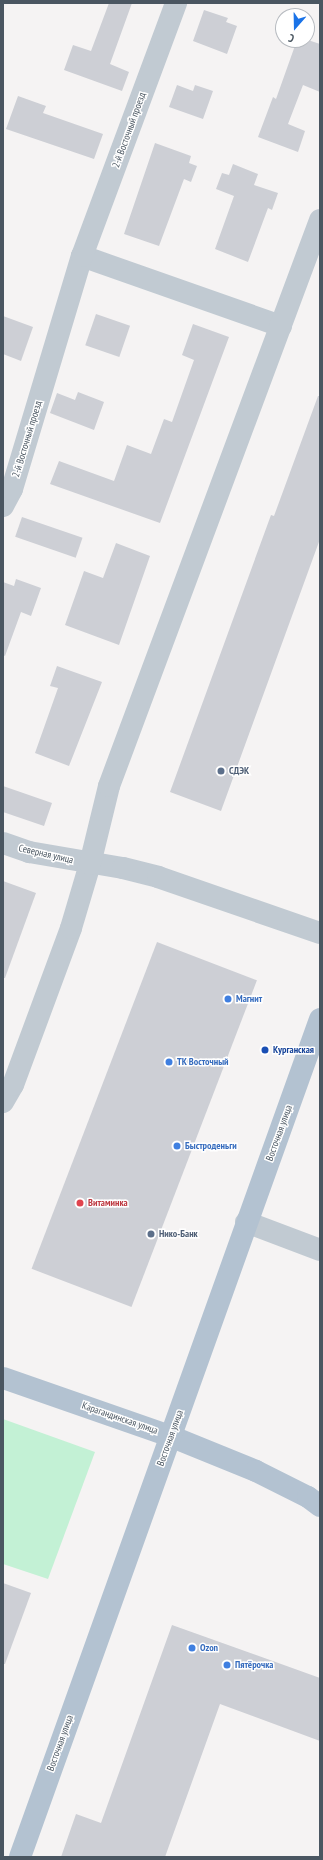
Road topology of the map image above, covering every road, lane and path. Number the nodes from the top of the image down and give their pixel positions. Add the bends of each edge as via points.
1 (176, 3) edge
2 (320, 220) edge
3 (82, 256) junction
4 (281, 326) junction
5 (3, 506) edge
6 (3, 843) edge
7 (90, 864) junction
8 (320, 933) edge
9 (320, 1019) edge
10 (3, 1102) edge
11 (246, 1222) junction
12 (320, 1250) edge
13 (3, 1378) edge
14 (170, 1436) junction
15 (320, 1506) edge
16 (20, 1857) edge

1 - 3 street, 2-й Восточный проезд
2 - 4 street
3 - 4 street
3 - 5 street, 2-й Восточный проезд via 12,488
4 - 7 street via 109,786
6 - 7 street, Северная улица via 29,852
7 - 8 street, Северная улица via 123,868 158,877
7 - 10 street via 71,928 13,1085
9 - 11 main road, Восточная улица
11 - 12 street
11 - 14 main road, Восточная улица
13 - 14 main road, Карагандинская улица
14 - 15 main road, Карагандинская улица via 256,1471 308,1497
14 - 16 main road, Восточная улица

